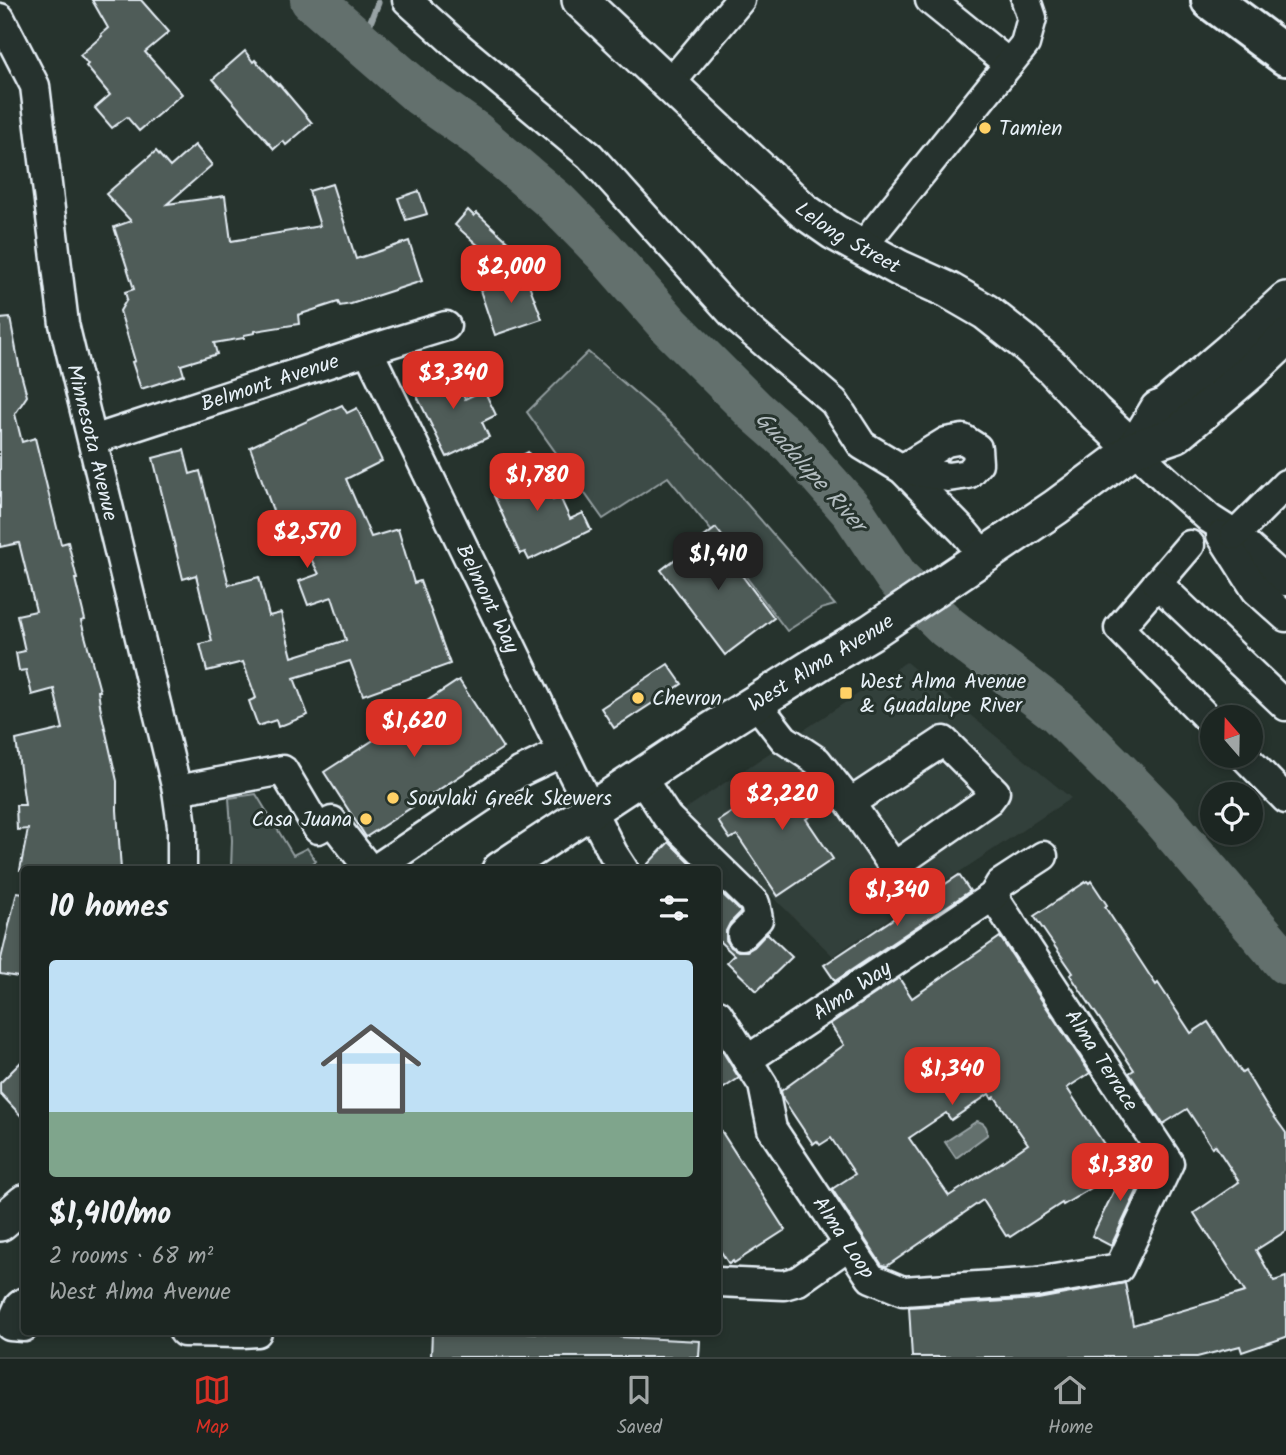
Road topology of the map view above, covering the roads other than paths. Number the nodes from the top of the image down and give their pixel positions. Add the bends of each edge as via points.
1 (407, 0) edge
2 (580, 0) edge
3 (740, 0) edge
4 (930, 0) edge
5 (1026, 0) edge
6 (1211, 0) edge
7 (0, 18) edge
8 (1286, 56) edge
9 (1009, 64) junction
10 (669, 85) junction
11 (862, 247) junction
12 (1286, 300) edge
13 (446, 326) dead end
14 (1286, 338) edge
15 (368, 349) junction
16 (93, 440) junction
17 (1135, 449) junction
18 (1286, 484) edge
19 (1210, 519) junction
20 (1235, 535) junction
21 (1190, 545) dead end
22 (979, 560) junction
23 (1286, 582) edge
24 (1157, 583) junction
25 (1286, 617) edge
26 (756, 703) junction
27 (1286, 706) edge
28 (1200, 711) edge
29 (562, 752) junction
30 (1256, 768) edge
31 (641, 777) junction
32 (177, 790) junction
33 (1286, 799) edge
34 (849, 803) junction
35 (591, 810) junction
36 (1043, 856) dead end
37 (182, 866) edge
38 (369, 866) edge
39 (378, 866) edge
40 (506, 866) edge
41 (621, 866) edge
42 (717, 866) edge
43 (721, 870) edge
44 (993, 896) junction
45 (742, 935) dead end
46 (721, 1019) edge
47 (747, 1060) junction
48 (21, 1206) edge
49 (0, 1223) edge
50 (849, 1245) junction
51 (1119, 1268) joint
52 (721, 1282) edge
53 (21, 1304) edge
54 (21, 1327) edge

1 - 22 street via 590,156 738,320 834,402 862,445 902,469 934,501
2 - 10 main road, Lelong Street
3 - 10 street
4 - 9 street
5 - 9 street via 1032,18 1025,44
6 - 8 highway
7 - 16 street, Minnesota Avenue via 34,86 64,324
9 - 11 street
10 - 11 main road, Lelong Street via 804,211
11 - 17 main road, Lelong Street via 986,312 1054,369
12 - 17 main road, West Alma Avenue via 1158,410
13 - 15 street, Belmont Avenue
14 - 17 main road, West Alma Avenue via 1177,434
15 - 16 street, Belmont Avenue
15 - 29 street, Belmont Way
16 - 32 street, Minnesota Avenue
17 - 19 street
17 - 22 main road, West Alma Avenue
18 - 20 street
19 - 20 street
19 - 25 street via 1256,590
20 - 23 street
21 - 24 street
22 - 26 main road, West Alma Avenue
24 - 27 street
24 - 28 street via 1119,628
26 - 31 main road, West Alma Avenue
26 - 34 street via 784,739 817,761
29 - 35 street, Belmont Way
29 - 39 street via 520,772
30 - 33 street
31 - 35 main road, West Alma Avenue
31 - 42 street via 667,817
32 - 37 street, Minnesota Avenue
32 - 38 street via 283,770 318,828 332,821
34 - 34 street via 889,860 899,863 995,792 944,741
35 - 40 main road, West Alma Avenue
35 - 41 street
36 - 44 street, Alma Way via 1000,884
43 - 45 street via 755,903 758,919
44 - 47 street, Alma Way
44 - 51 street, Alma Terrace via 1169,1163
46 - 47 street, Alma Loop
47 - 50 street, Alma Loop via 763,1085 772,1129
48 - 49 main road
50 - 51 street, Alma Loop via 871,1278 903,1291 1037,1282
50 - 52 street via 798,1281 784,1285
53 - 54 street via 10,1326

